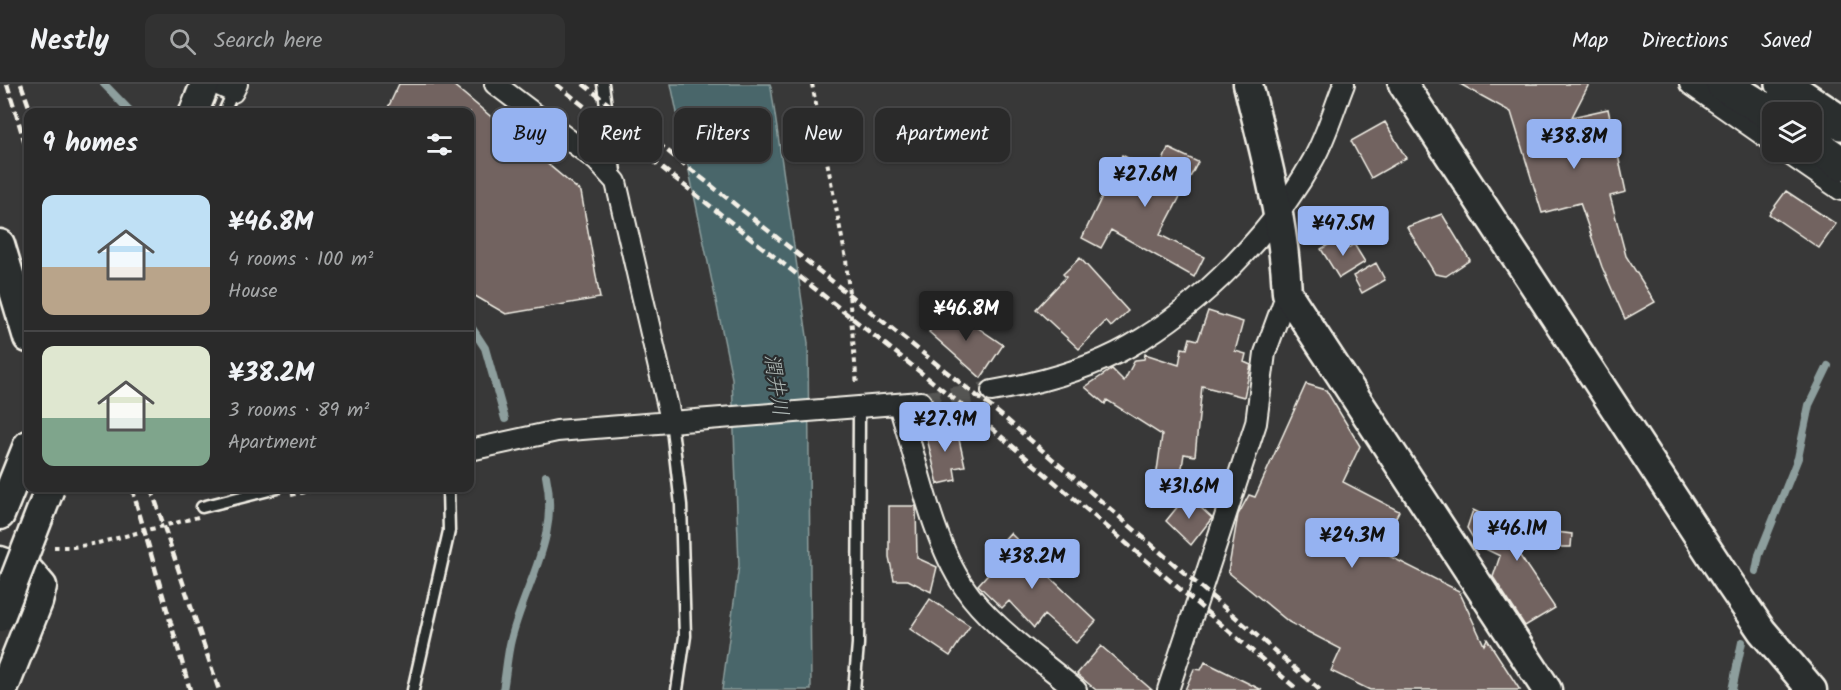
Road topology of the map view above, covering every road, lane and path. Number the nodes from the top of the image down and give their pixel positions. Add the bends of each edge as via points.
1 (205, 84) edge
2 (495, 84) edge
3 (603, 84) edge
4 (812, 84) edge
5 (1248, 84) edge
6 (1344, 84) edge
7 (1403, 84) edge
8 (1690, 84) edge
9 (1723, 84) edge
10 (1783, 84) edge
11 (1822, 84) edge
12 (229, 87) edge
13 (1841, 98) edge
14 (196, 108) edge
15 (225, 108) edge
16 (1762, 109) edge
17 (1841, 123) edge
18 (1762, 134) edge
19 (1822, 149) edge
20 (1800, 162) edge
21 (1841, 163) edge
22 (616, 182) junction
23 (1841, 190) edge
24 (1279, 212) junction
25 (0, 244) edge
26 (1287, 293) junction
27 (24, 325) edge
28 (992, 391) tunnel mouth
29 (921, 402) tunnel mouth
30 (899, 405) junction
31 (859, 408) junction
32 (671, 420) junction
33 (474, 449) edge
34 (24, 455) edge
35 (48, 492) edge
36 (265, 492) edge
37 (448, 492) edge
38 (200, 512) joint
39 (0, 515) edge
40 (98, 543) dead end
41 (0, 561) edge
42 (0, 617) edge
43 (3, 690) edge
44 (413, 690) edge
45 (677, 690) edge
46 (854, 690) edge
47 (1076, 690) edge
48 (1168, 690) edge
49 (1547, 690) edge
50 (1812, 690) edge

1 - 14 street
2 - 22 street via 582,149
3 - 22 lane
4 - 31 path via 846,259
5 - 24 street
6 - 24 street via 1314,159
7 - 50 street via 1728,581 1762,631
8 - 18 street
9 - 16 highway
10 - 17 highway
11 - 13 highway
12 - 15 lane
19 - 21 highway
20 - 23 street
22 - 32 street
24 - 26 street via 1286,251
24 - 28 street via 1216,282 1130,346 1042,381
25 - 27 street
26 - 48 street via 1264,353 1256,423
26 - 49 street
29 - 30 street
30 - 31 street
30 - 47 street via 936,525 964,587 986,612
31 - 32 street
31 - 46 lane via 858,644
32 - 33 street via 535,434
32 - 45 lane via 681,505 685,636
34 - 39 street
35 - 42 street, bridge
36 - 38 lane
37 - 44 lane via 449,531
38 - 40 path, bridge
41 - 43 street via 30,572 42,586

